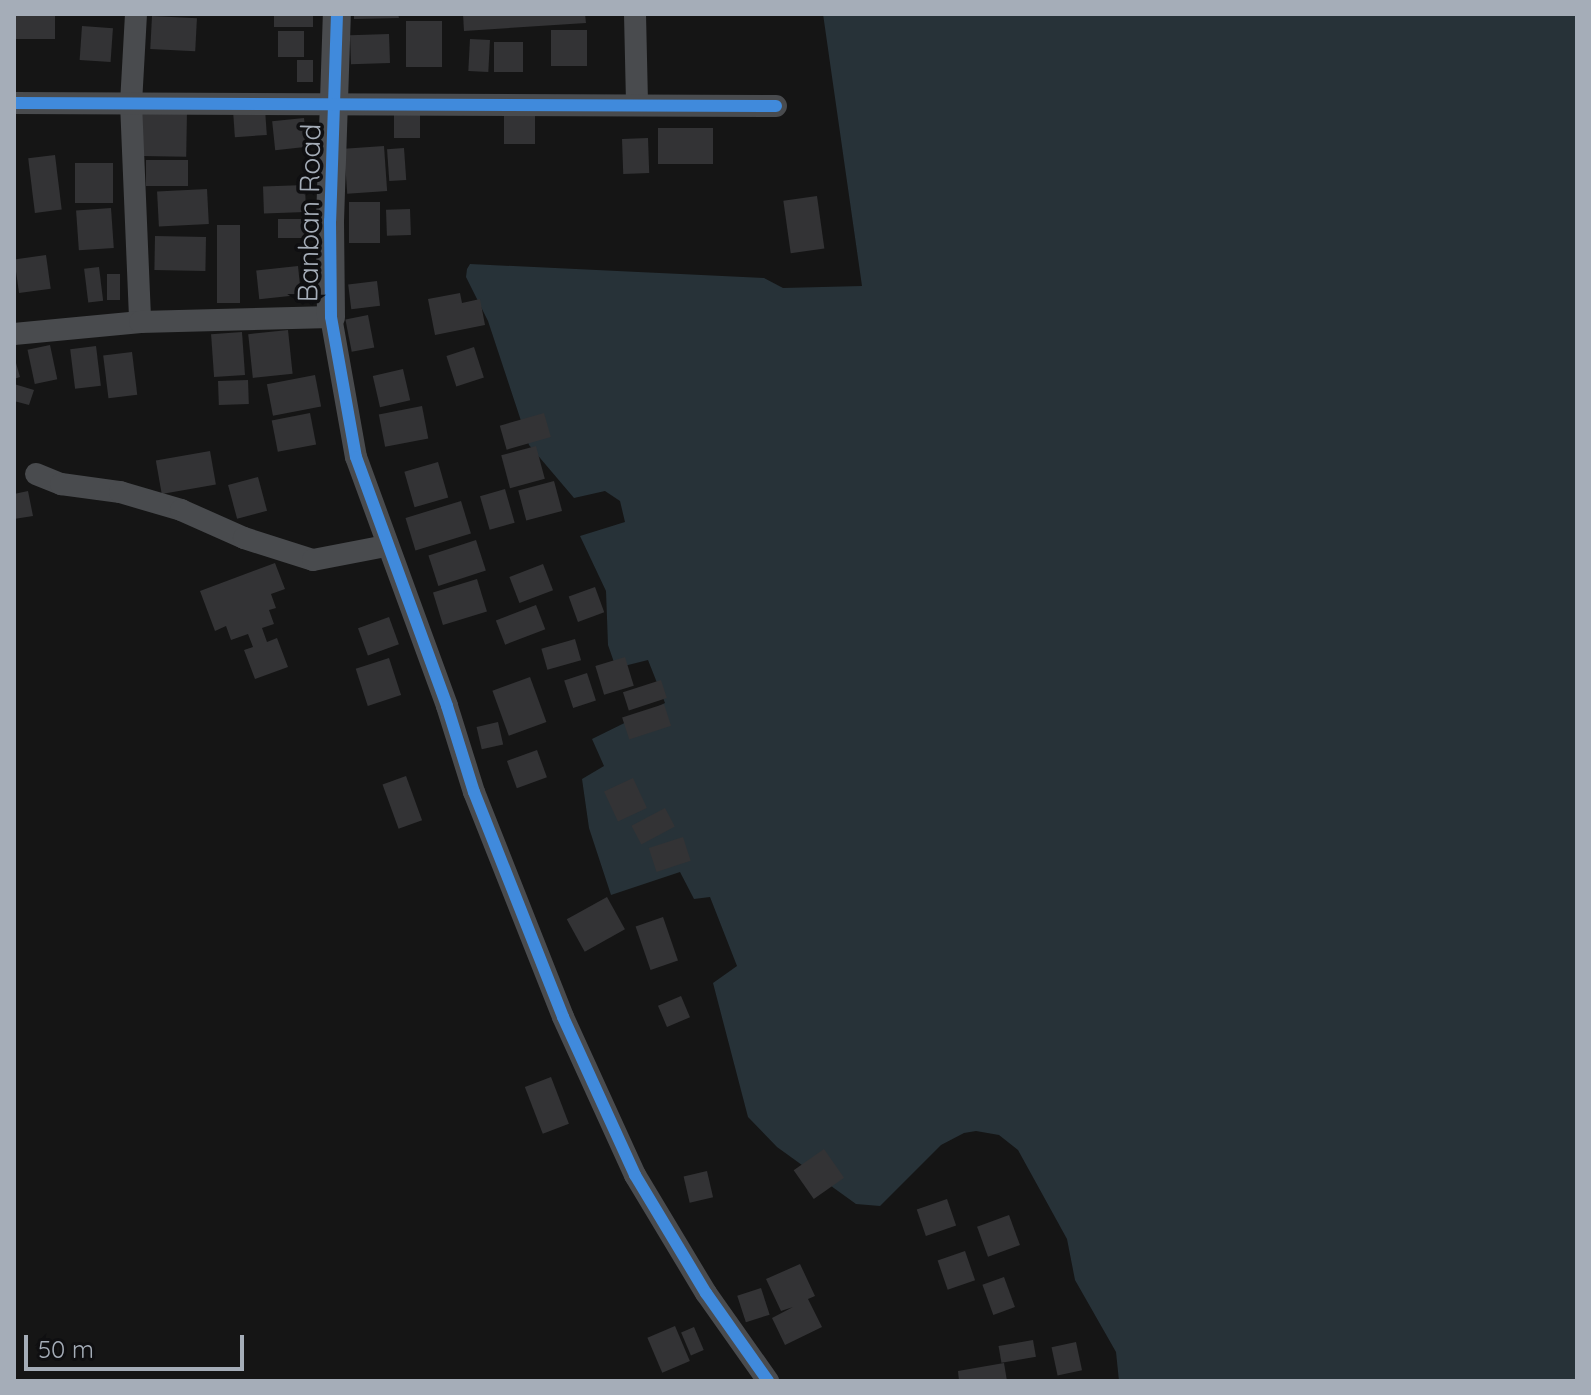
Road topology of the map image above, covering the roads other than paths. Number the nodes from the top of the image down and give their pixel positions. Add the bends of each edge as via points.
1 (136, 14) edge
2 (337, 14) edge
3 (635, 14) edge
4 (335, 102) junction
5 (14, 103) edge
6 (131, 103) junction
7 (637, 104) junction
8 (776, 106) dead end
9 (331, 317) junction
10 (140, 322) junction
11 (14, 334) edge
12 (36, 474) dead end
13 (386, 546) junction
14 (768, 1381) edge

1 - 6 street
2 - 4 street, Banban Road
3 - 7 street
4 - 6 street
4 - 7 street
4 - 9 street, Banban Road
5 - 6 street
6 - 10 street
7 - 8 street
9 - 10 street
9 - 13 street via 356,457
10 - 11 street
12 - 13 street via 181,510 313,560
13 - 14 street via 474,792 563,1017 628,1160 706,1293

